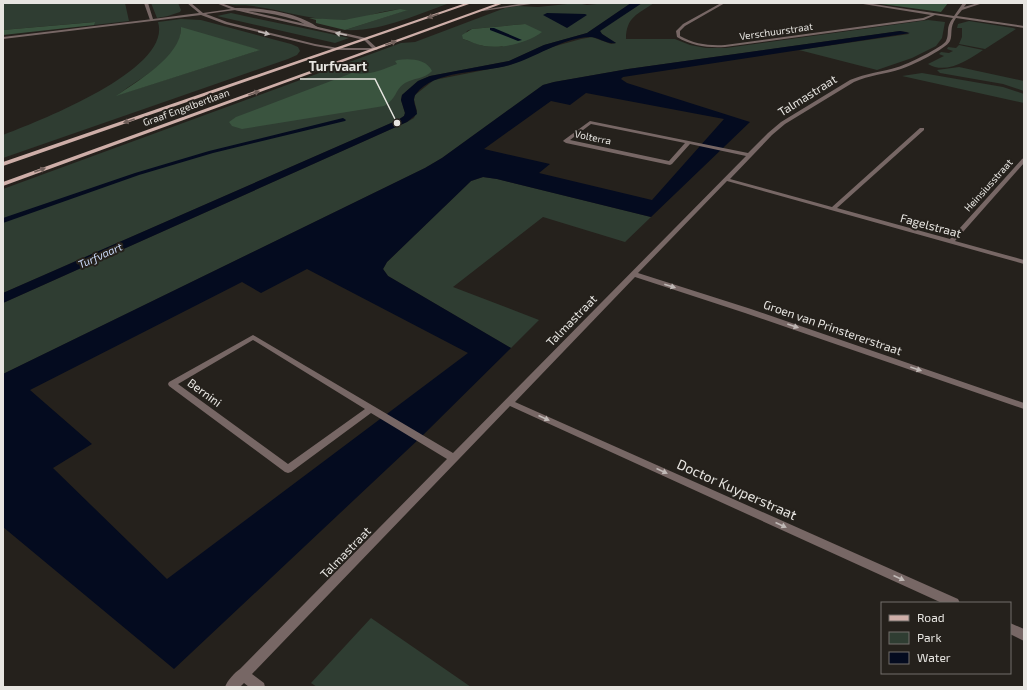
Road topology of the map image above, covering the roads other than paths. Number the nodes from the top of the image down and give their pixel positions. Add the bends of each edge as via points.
1 (146, 3) edge
2 (190, 3) edge
3 (218, 3) edge
4 (470, 3) edge
5 (502, 3) edge
6 (536, 3) edge
7 (583, 3) edge
8 (598, 3) edge
9 (723, 3) edge
10 (859, 3) edge
11 (965, 3) edge
12 (981, 3) edge
13 (234, 9) junction
14 (962, 9) junction
15 (483, 10) junction
16 (202, 14) junction
17 (934, 14) junction
18 (956, 17) junction
19 (152, 20) junction
20 (1024, 27) edge
21 (3, 38) edge
22 (365, 39) junction
23 (338, 49) junction
24 (376, 49) junction
25 (922, 129) dead end
26 (689, 142) junction
27 (749, 155) junction
28 (1024, 160) edge
29 (3, 164) edge
30 (725, 179) junction
31 (3, 184) edge
32 (833, 209) junction
33 (951, 242) junction
34 (1024, 262) edge
35 (633, 274) junction
36 (508, 402) junction
37 (1024, 406) edge
38 (370, 409) junction
39 (454, 458) junction
40 (952, 602) edge
41 (1011, 628) edge
42 (1024, 635) edge
43 (242, 674) junction
44 (230, 687) edge
45 (259, 687) edge

1 - 19 street
2 - 16 street, Graaf Engelbertlaan
3 - 13 street, Graaf Engelbertlaan
4 -> 22 main road, Graaf Engelbertlaan
5 - 15 main road, Graaf Engelbertlaan
6 - 15 street, Graaf Engelbertlaan
7 - 8 street
9 - 17 street, Verschuurstraat via 684,25 678,31 678,36 701,46 725,46 924,19
10 - 17 street
11 - 14 street, Talmastraat
12 - 14 street
13 - 16 street, Graaf Engelbertlaan
22 -> 13 street, Graaf Engelbertlaan
14 - 18 street, Talmastraat
24 -> 15 main road, Graaf Engelbertlaan
16 - 19 street, Graaf Engelbertlaan
16 -> 23 street, Graaf Engelbertlaan via 241,27
17 - 18 street
18 - 20 street
18 - 27 street, Talmastraat via 950,24 948,41 941,48 900,68 861,77 849,83 783,123
19 - 21 street, Graaf Engelbertlaan
22 - 23 main road, Graaf Engelbertlaan
22 - 24 street, Graaf Engelbertlaan
23 - 24 street, Graaf Engelbertlaan
23 -> 29 main road, Graaf Engelbertlaan
31 -> 24 main road, Graaf Engelbertlaan
25 - 32 street
26 - 26 street, Volterra via 590,122 566,141 670,163
26 - 27 street, Volterra
27 - 30 street, Talmastraat
28 - 33 street, Heinsiusstraat
30 - 32 street, Fagelstraat
30 - 35 street, Talmastraat
32 - 33 street, Fagelstraat
33 - 34 street, Fagelstraat
35 - 36 street, Talmastraat
35 -> 37 street, Groen van Prinstererstraat
36 - 39 street, Talmastraat
36 -> 40 street, Doctor Kuyperstraat
38 - 38 street, Bernini via 254,338 172,384 288,469
38 - 39 street, Bernini
39 - 43 street, Talmastraat
41 - 42 street
43 - 44 street, Talmastraat
43 - 45 street

